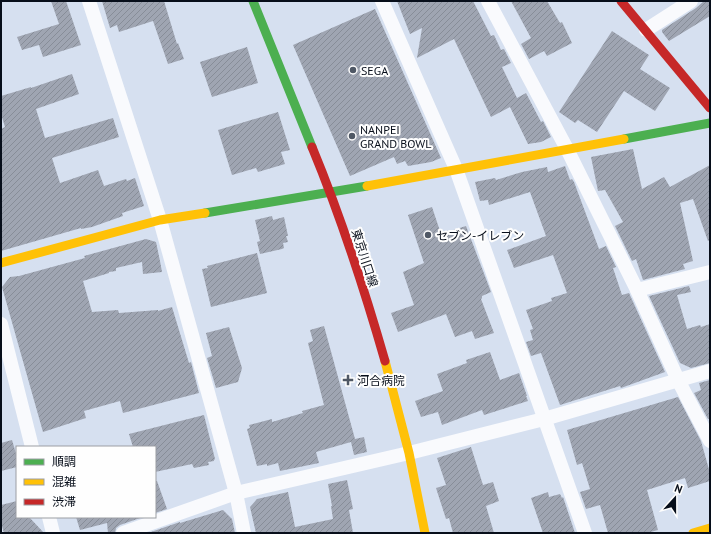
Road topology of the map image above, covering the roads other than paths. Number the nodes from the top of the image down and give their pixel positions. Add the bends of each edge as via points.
1 (89, 1) edge
2 (253, 1) edge
3 (382, 1) edge
4 (488, 1) edge
5 (621, 1) edge
6 (691, 1) edge
7 (646, 30) junction
8 (710, 108) edge
9 (710, 123) edge
10 (567, 149) junction
11 (456, 169) junction
12 (331, 192) junction
13 (160, 220) junction
14 (1, 263) edge
15 (710, 272) edge
16 (637, 290) junction
17 (1, 324) edge
18 (710, 371) edge
19 (678, 380) junction
20 (544, 419) junction
21 (710, 441) edge
22 (32, 446) edge
23 (409, 454) junction
24 (236, 493) junction
25 (49, 518) edge
26 (710, 528) edge
27 (53, 533) edge
28 (123, 533) edge
29 (244, 533) edge
30 (425, 533) edge
31 (585, 533) edge
32 (693, 533) edge

1 - 13 street
2 - 12 street, 東京川口線
3 - 11 street
4 - 10 street
5 - 7 street
6 - 7 street
7 - 8 street
9 - 10 street
10 - 11 street
10 - 16 street
11 - 12 street
11 - 20 street
12 - 13 street
12 - 23 street, 東京川口線 via 365,294
13 - 14 street
13 - 24 street
15 - 16 street
16 - 19 street
17 - 22 street
18 - 19 street
19 - 20 street
19 - 21 street
20 - 23 street
20 - 31 street
23 - 24 street
23 - 30 street, 東京川口線
24 - 28 street
24 - 29 street
25 - 27 street
26 - 32 street

